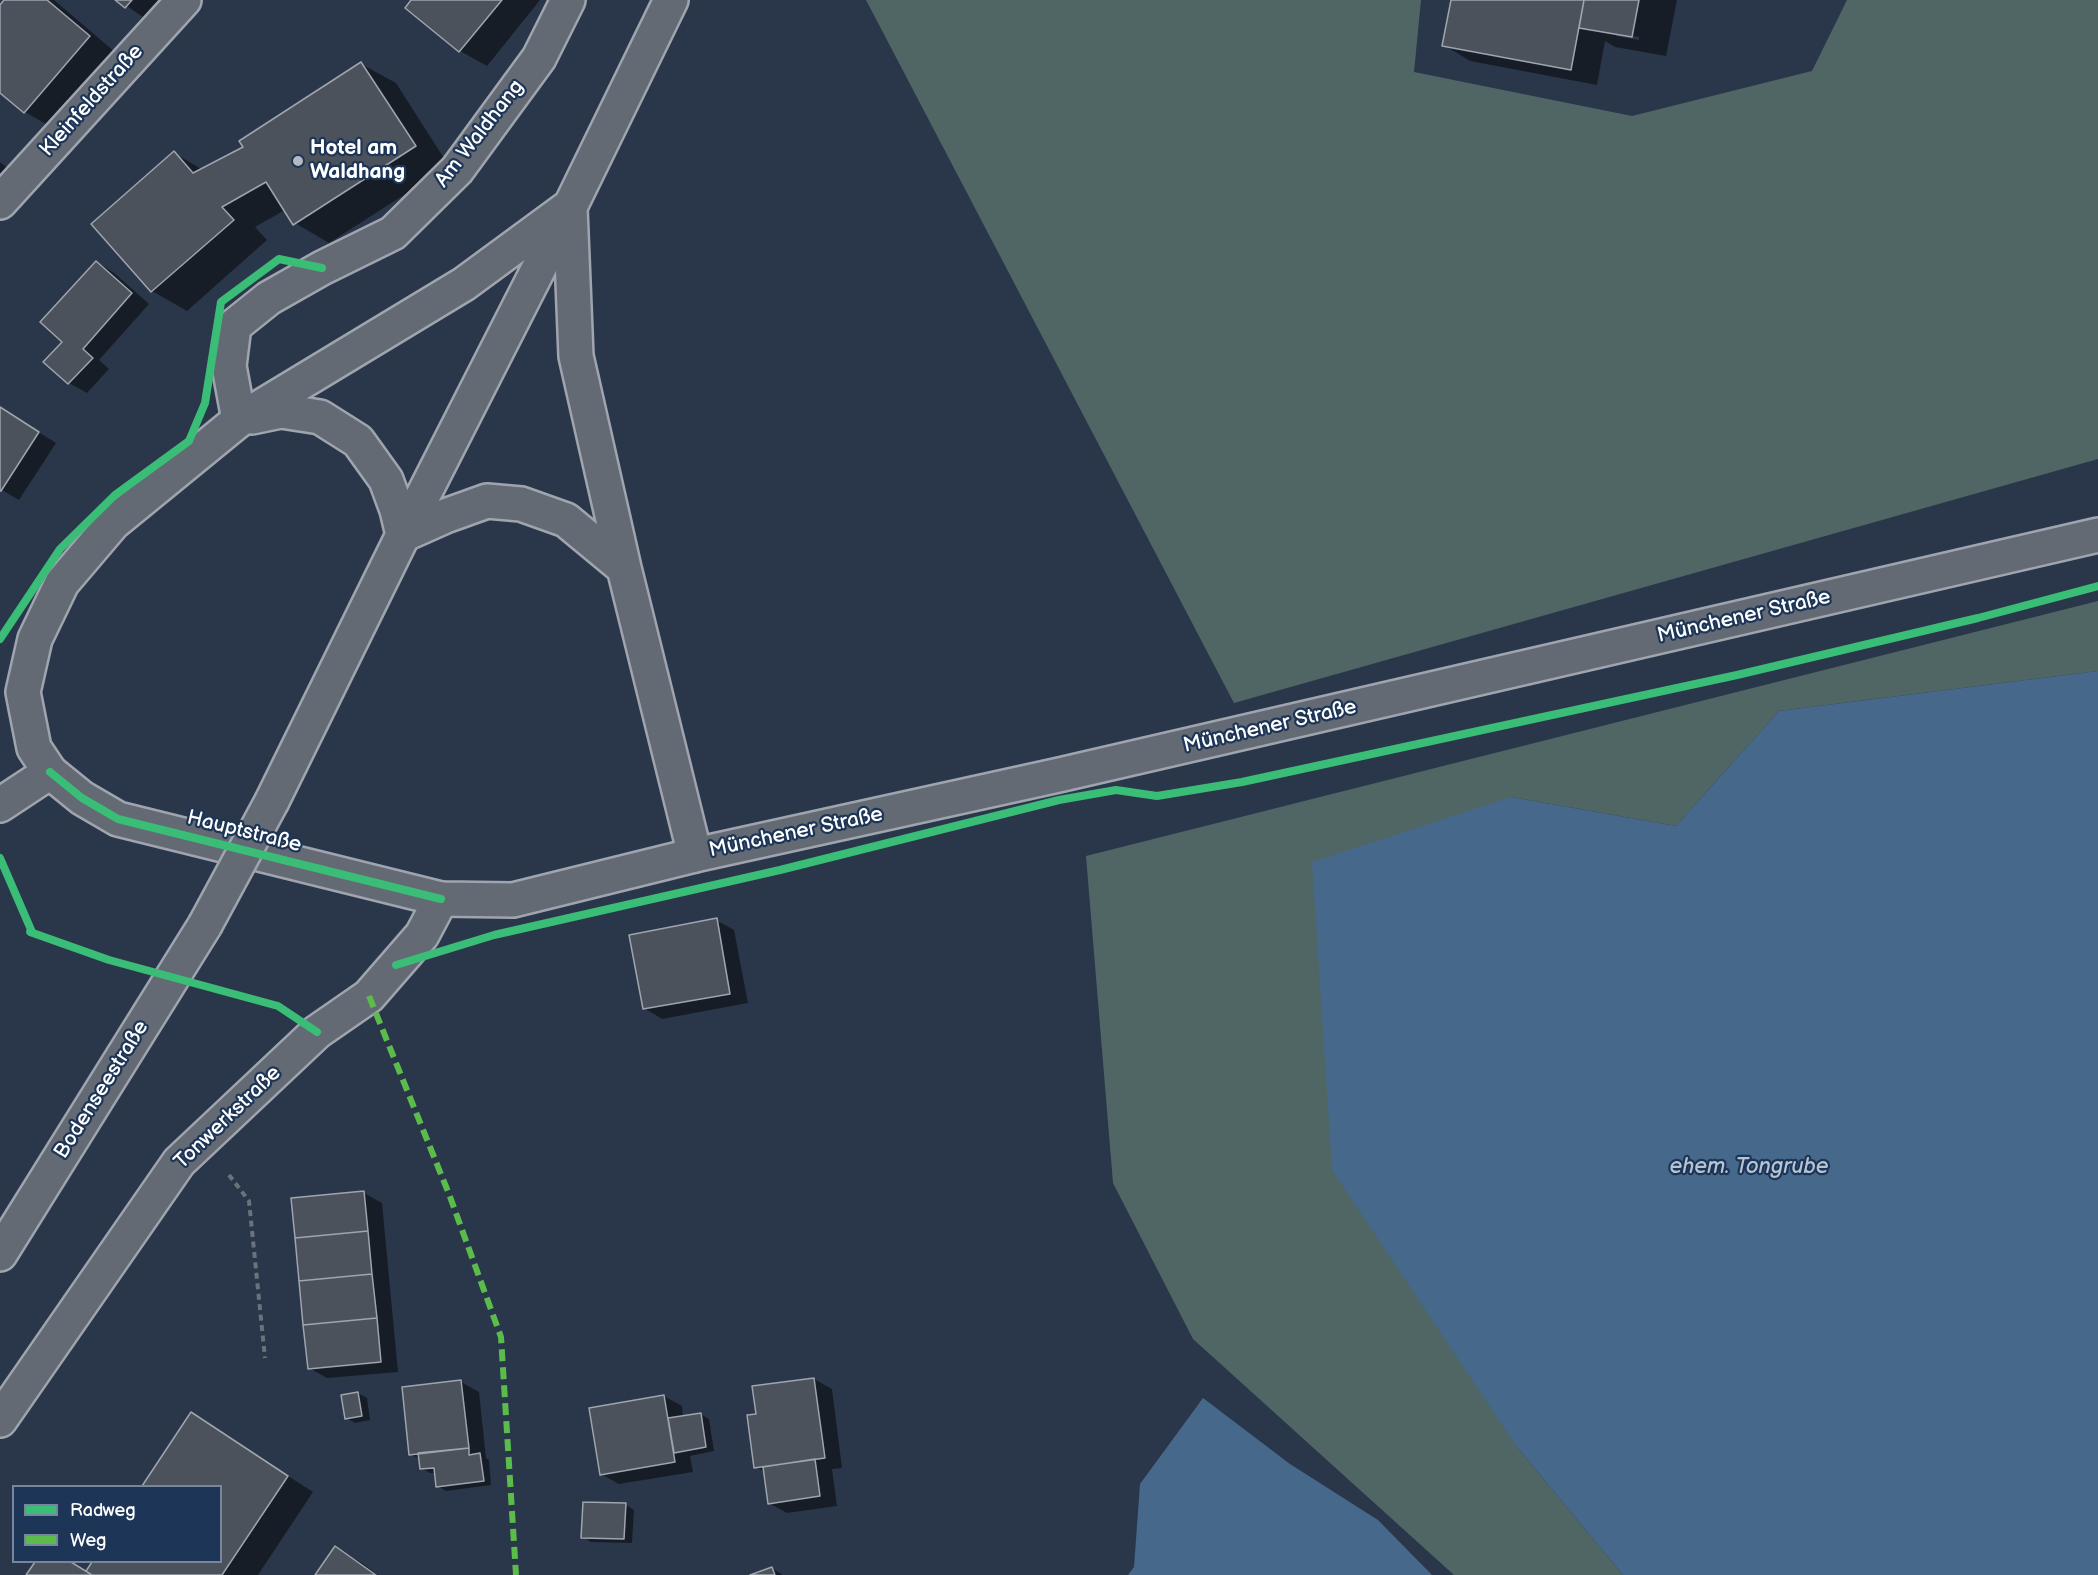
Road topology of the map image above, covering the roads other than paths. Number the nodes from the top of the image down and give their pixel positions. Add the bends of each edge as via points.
1 (184, 0) edge
2 (568, 0) edge
3 (671, 0) edge
4 (0, 202) edge
5 (570, 207) junction
6 (239, 420) junction
7 (403, 535) junction
8 (2098, 535) edge
9 (624, 568) junction
10 (50, 772) junction
11 (0, 805) edge
12 (695, 855) junction
13 (441, 899) junction
14 (0, 1254) edge
15 (0, 1420) edge

1 - 4 street, Kleinfeldstraße
2 - 6 street, Am Waldhang via 539,58 457,170 393,233 269,298 234,326 229,366
3 - 5 street, Bodenseestraße
5 - 6 street, Hauptstraße via 464,284
5 - 7 street, Bodenseestraße
5 - 9 street via 576,356
6 - 7 street via 281,411 320,417 358,441 386,480
6 - 10 street, Hauptstraße via 113,523 62,583 35,639 23,692 34,748
7 - 9 street via 487,501 521,504 566,520
7 - 14 street, Bodenseestraße, bridge via 272,801 205,925
8 - 12 street, Münchener Straße
9 - 12 street
10 - 11 street
10 - 13 street, Hauptstraße via 82,798 118,819
12 - 13 street, Münchener Straße via 513,900
13 - 15 street, Tonwerkstraße via 422,935 369,996 317,1032 179,1162

